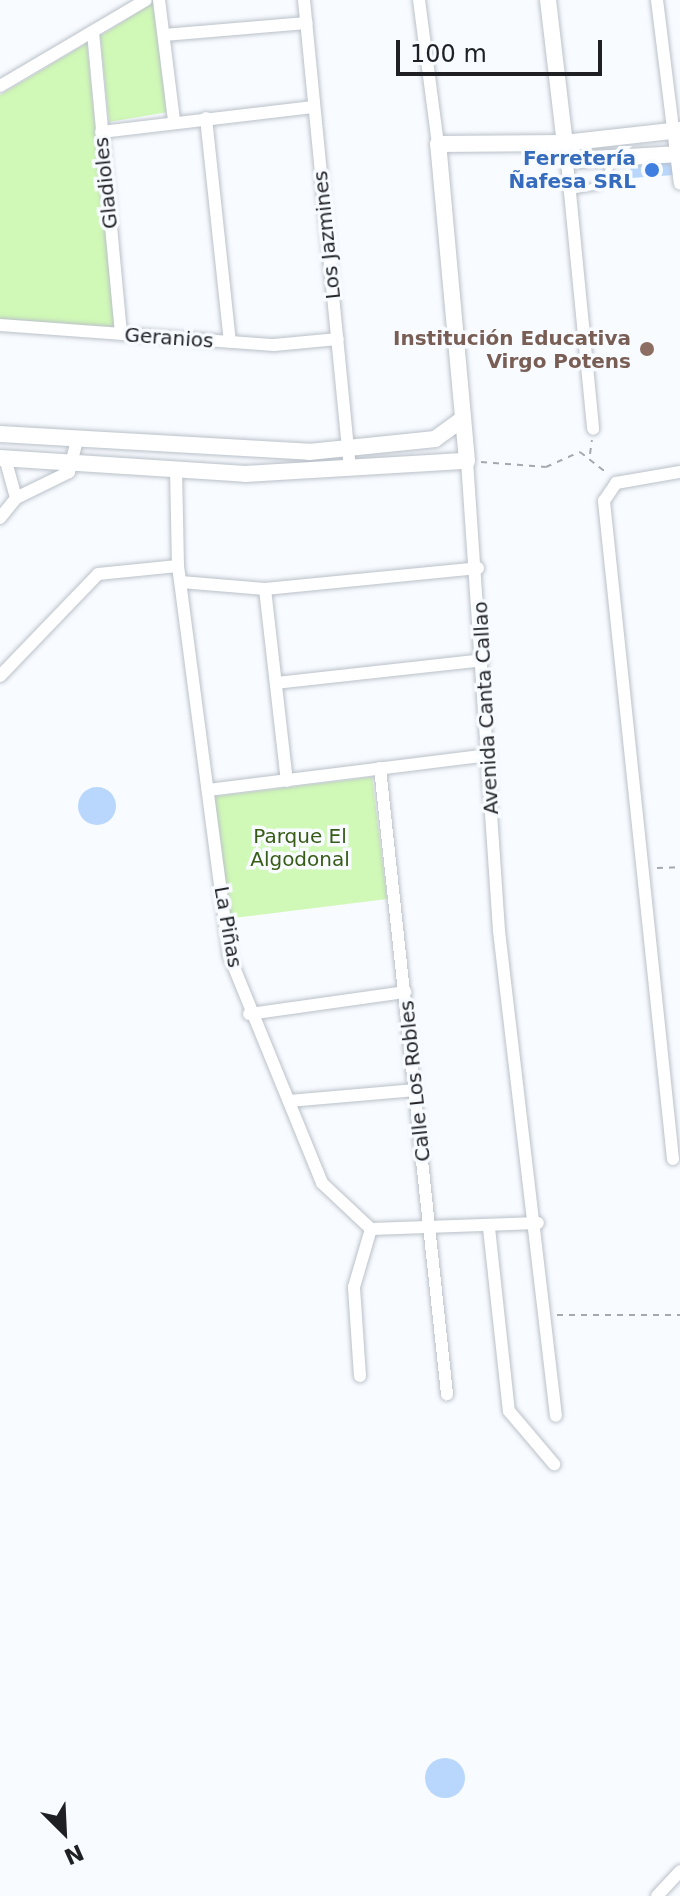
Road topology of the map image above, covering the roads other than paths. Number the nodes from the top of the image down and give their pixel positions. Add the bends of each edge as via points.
1 (146, 0) edge
2 (159, 0) edge
3 (304, 0) edge
4 (419, 0) edge
5 (548, 0) edge
6 (657, 0) edge
7 (306, 23) junction
8 (93, 32) junction
9 (164, 35) junction
10 (0, 86) edge
11 (314, 107) junction
12 (206, 118) junction
13 (174, 120) junction
14 (677, 130) edge
15 (101, 132) junction
16 (564, 143) junction
17 (438, 144) junction
18 (678, 154) edge
19 (614, 158) junction
20 (567, 162) joint
21 (680, 184) edge
22 (570, 191) junction
23 (0, 325) edge
24 (121, 334) junction
25 (338, 339) junction
26 (230, 342) junction
27 (463, 419) junction
28 (593, 429) dead end
29 (0, 434) edge
30 (77, 441) junction
31 (349, 448) junction
32 (2, 458) edge
33 (75, 461) junction
34 (467, 461) junction
35 (350, 469) junction
36 (176, 470) junction
37 (680, 472) edge
38 (16, 498) junction
39 (0, 518) edge
40 (178, 566) junction
41 (478, 568) junction
42 (181, 582) junction
43 (265, 589) junction
44 (483, 660) junction
45 (0, 676) edge
46 (276, 683) junction
47 (489, 755) junction
48 (380, 768) junction
49 (287, 781) junction
50 (208, 790) junction
51 (405, 992) junction
52 (249, 1014) junction
53 (416, 1090) junction
54 (289, 1101) junction
55 (673, 1159) dead end
56 (538, 1223) junction
57 (489, 1228) junction
58 (371, 1229) junction
59 (432, 1231) junction
60 (360, 1376) dead end
61 (447, 1394) dead end
62 (556, 1416) dead end
63 (554, 1464) dead end
64 (680, 1871) edge
65 (657, 1896) edge

1 - 8 street
2 - 9 street
3 - 7 street, Los Jazmines
4 - 17 street, Avenida Canta Callao
5 - 16 street
6 - 14 street
7 - 9 street
7 - 11 street, Los Jazmines
8 - 10 street
8 - 15 street, Gladioles
9 - 13 street
11 - 12 street
11 - 25 street, Los Jazmines
12 - 13 street
12 - 26 street
13 - 15 street
14 - 16 street
14 - 18 street
15 - 24 street, Gladioles
16 - 17 street
16 - 19 street via 578,160
16 - 20 street
17 - 27 street, Avenida Canta Callao
18 - 19 street
18 - 21 street
19 - 22 lane via 606,181
20 - 22 street
22 - 28 street
23 - 24 street, Geranios
24 - 26 street, Geranios
25 - 26 street, Geranios
25 - 31 street, Los Jazmines
27 - 31 street via 435,439
27 - 34 street, Avenida Canta Callao
29 - 30 street
30 - 31 street via 226,453
30 - 33 street
31 - 35 street, Los Jazmines
32 - 33 street
32 - 38 street
33 - 36 street
33 - 38 street via 53,483
34 - 35 street
34 - 41 street, Avenida Canta Callao
35 - 36 street
36 - 40 street, La Piñas
37 - 55 street via 616,483 604,501
38 - 39 street
40 - 42 street, La Piñas
40 - 45 street via 98,574
41 - 43 street
41 - 44 street, Avenida Canta Callao
42 - 43 street
42 - 50 street, La Piñas
43 - 46 street
44 - 46 street
44 - 47 street, Avenida Canta Callao
46 - 49 street
47 - 48 street
47 - 56 street, Avenida Canta Callao via 499,931
48 - 49 street
48 - 51 street, Calle Los Robles
49 - 50 street
50 - 52 street, La Piñas via 229,955
51 - 52 street
51 - 53 street, Calle Los Robles
52 - 54 street, La Piñas
53 - 54 street
53 - 59 street, Calle Los Robles
54 - 58 street, La Piñas via 322,1183
56 - 57 street
56 - 62 street, Avenida Canta Callao
57 - 59 street
57 - 63 street via 509,1411
58 - 59 street
58 - 60 street via 354,1287
59 - 61 street, Calle Los Robles
64 - 65 street

